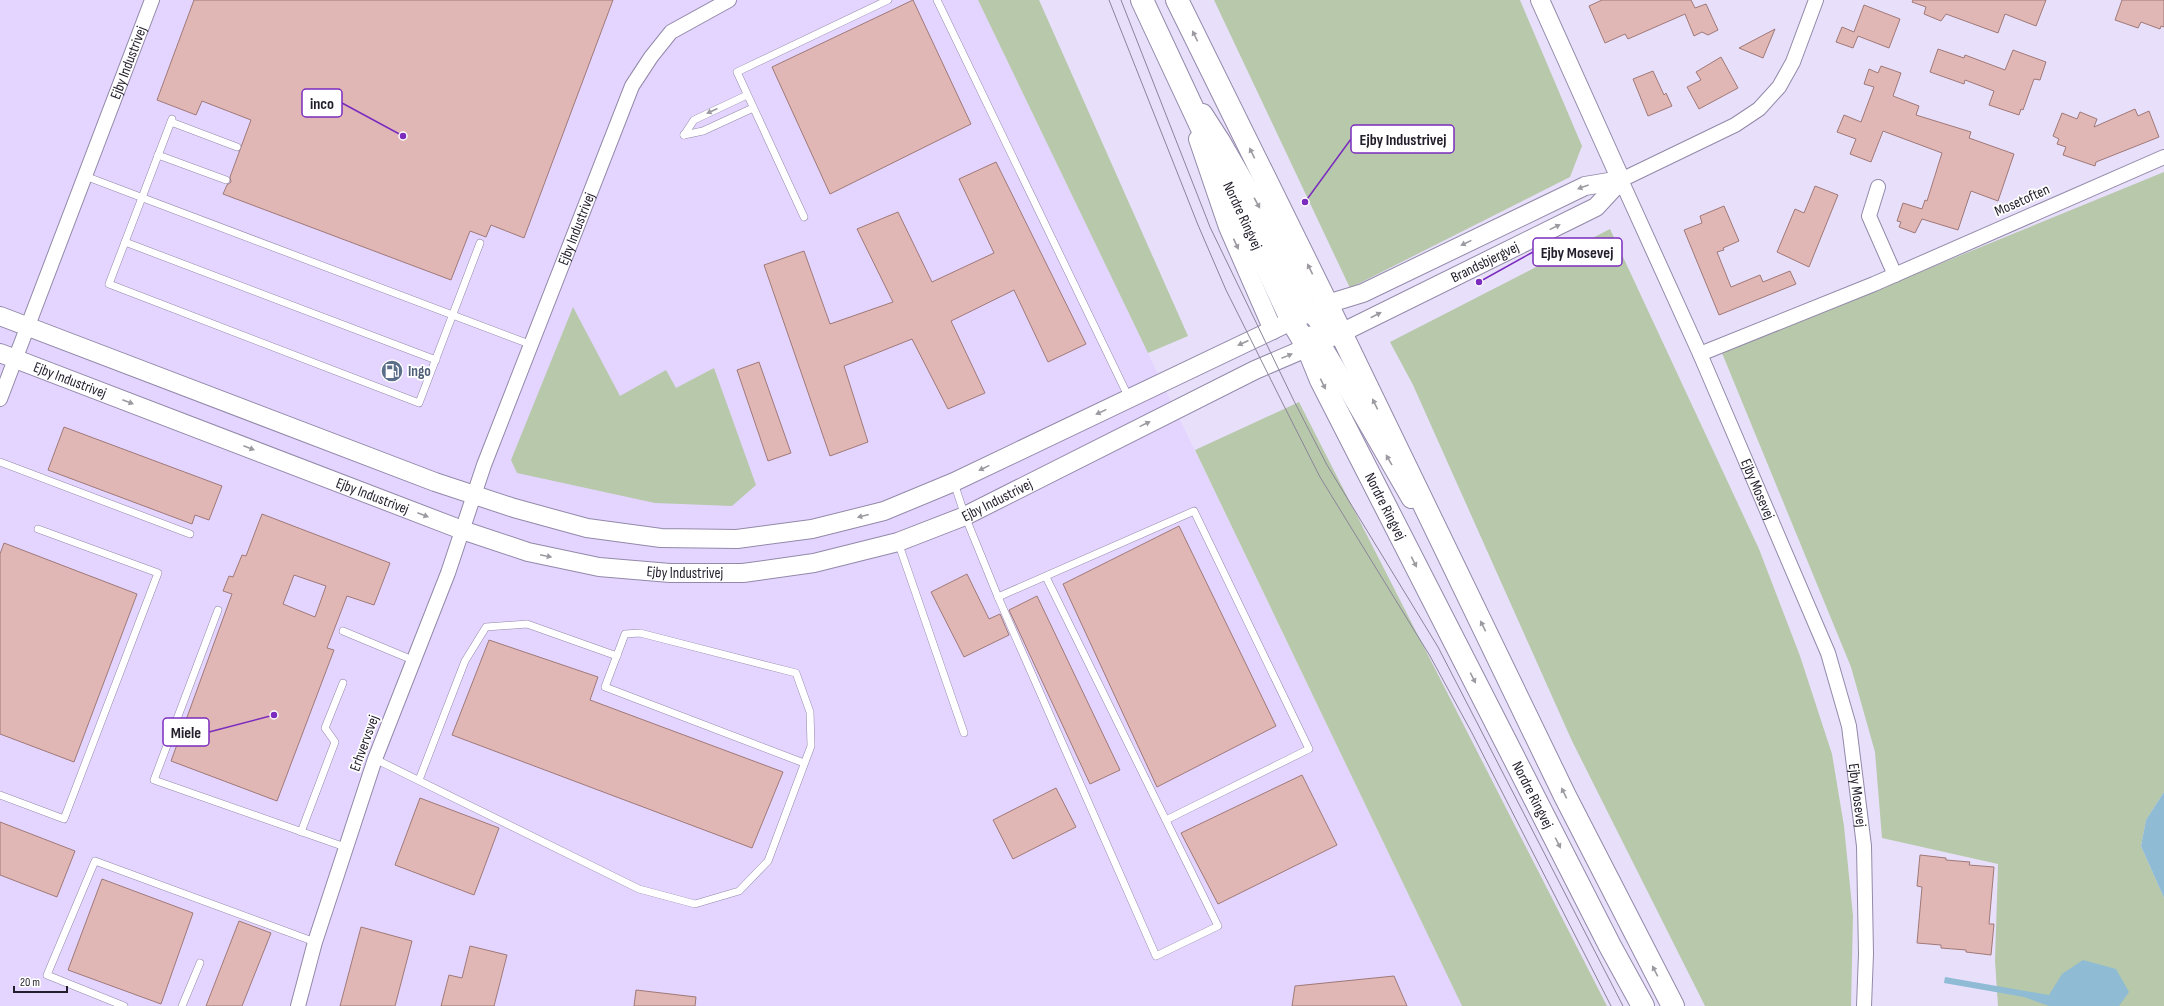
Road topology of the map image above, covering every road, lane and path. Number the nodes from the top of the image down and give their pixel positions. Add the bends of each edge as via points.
1 (152, 0) edge
2 (729, 0) edge
3 (888, 0) edge
4 (937, 0) edge
5 (1142, 0) edge
6 (1177, 0) edge
7 (1540, 0) edge
8 (1816, 0) edge
9 (747, 95) junction
10 (753, 108) junction
11 (237, 147) dead end
12 (158, 155) junction
13 (2164, 156) edge
14 (85, 176) junction
15 (226, 180) dead end
16 (1621, 180) junction
17 (1878, 187) dead end
18 (142, 197) junction
19 (804, 217) dead end
20 (125, 242) junction
21 (480, 243) dead end
22 (1895, 275) junction
23 (453, 314) junction
24 (0, 316) edge
25 (1300, 317) junction
26 (28, 327) junction
27 (1341, 333) junction
28 (532, 345) junction
29 (1314, 345) junction
30 (1700, 354) junction
31 (8, 356) edge
32 (436, 360) junction
33 (0, 399) edge
34 (1130, 399) junction
35 (0, 462) edge
36 (954, 482) junction
37 (473, 495) junction
38 (965, 516) junction
39 (38, 529) dead end
40 (462, 530) junction
41 (190, 534) dead end
42 (898, 542) junction
43 (1454, 564) junction
44 (1046, 577) junction
45 (998, 597) junction
46 (218, 610) dead end
47 (344, 631) dead end
48 (617, 656) junction
49 (414, 660) junction
50 (344, 683) dead end
51 (964, 733) dead end
52 (375, 759) junction
53 (804, 763) junction
54 (419, 780) junction
55 (0, 795) edge
56 (1166, 820) junction
57 (301, 832) junction
58 (345, 847) junction
59 (315, 942) junction
60 (200, 963) dead end
61 (124, 1006) edge
62 (182, 1006) edge
63 (298, 1006) edge
64 (1643, 1006) edge
65 (1673, 1006) edge
66 (1864, 1006) edge

1 - 14 street, Ejby Industrivej
2 - 28 street, Ejby Industrivej via 671,32 632,86
3 - 9 lane via 737,72
4 - 34 lane
5 -> 25 main road, Nordre Ringvej via 1176,76
25 -> 6 main road, Nordre Ringvej
7 - 16 street, Ejby Mosevej
8 - 16 street, Brandsbjergvej via 1793,62 1779,87 1759,109 1735,125
9 - 10 lane
9 -> 10 lane via 694,120 684,135 703,131
10 - 19 lane
11 - 12 lane via 171,120
12 - 15 lane
12 - 18 lane
13 - 22 street, Mosetoften
14 - 18 lane
14 - 26 street, Ejby Industrivej
16 -> 25 street, Brandsbjergvej via 1585,186 1363,293
27 -> 16 street, Brandsbjergvej via 1596,207
16 - 30 street, Ejby Mosevej
17 - 22 street via 1869,216
18 - 20 lane
18 - 23 lane
20 - 32 lane
20 - 32 lane via 109,284 419,403
21 - 23 lane
22 - 30 street, Mosetoften
23 - 28 lane
23 - 32 lane
24 - 26 street
25 - 27 main road, Nordre Ringvej
25 - 29 main road, Nordre Ringvej
25 -> 34 street
26 - 31 street, Ejby Industrivej
26 - 37 street
27 - 29 street, Ejby Industrivej
43 -> 27 main road, Nordre Ringvej
28 - 37 street, Ejby Industrivej
38 -> 29 street, Ejby Industrivej via 1255,370
43 -> 29 street
29 -> 64 main road, Nordre Ringvej via 1339,415
30 - 66 street, Ejby Mosevej via 1828,653 1849,726 1864,846
31 - 33 street, Ejby Industrivej
31 -> 40 street, Ejby Industrivej
34 -> 36 street
35 - 41 lane
36 -> 37 street via 862,516 812,529 737,539 661,538 587,528
36 - 38 lane
37 - 40 street, Erhvervsvej
38 - 42 street, Ejby Industrivej
38 - 45 lane
39 - 55 lane via 158,573 64,819
40 -> 42 street, Ejby Industrivej via 528,552 584,564 670,574 743,572 814,563
40 - 49 street, Erhvervsvej
42 - 51 lane
65 -> 43 main road, Nordre Ringvej via 1565,796
44 - 45 lane
44 - 56 lane
44 - 56 lane via 1194,510 1309,749
45 - 56 lane via 1156,956 1218,926
46 - 57 lane via 154,780
47 - 49 lane
48 - 53 lane via 605,687
48 - 53 lane via 624,634 640,633 796,673 810,712 811,746
48 - 54 lane via 527,624 486,627 465,661
49 - 52 street, Erhvervsvej
50 - 57 lane via 325,728 335,742
52 - 54 lane
52 - 58 street, Erhvervsvej
53 - 54 lane via 768,861 739,891 695,904 639,889
57 - 58 lane
58 - 59 street, Erhvervsvej
59 - 61 lane via 94,862 47,975
59 - 63 street, Erhvervsvej
60 - 62 lane

